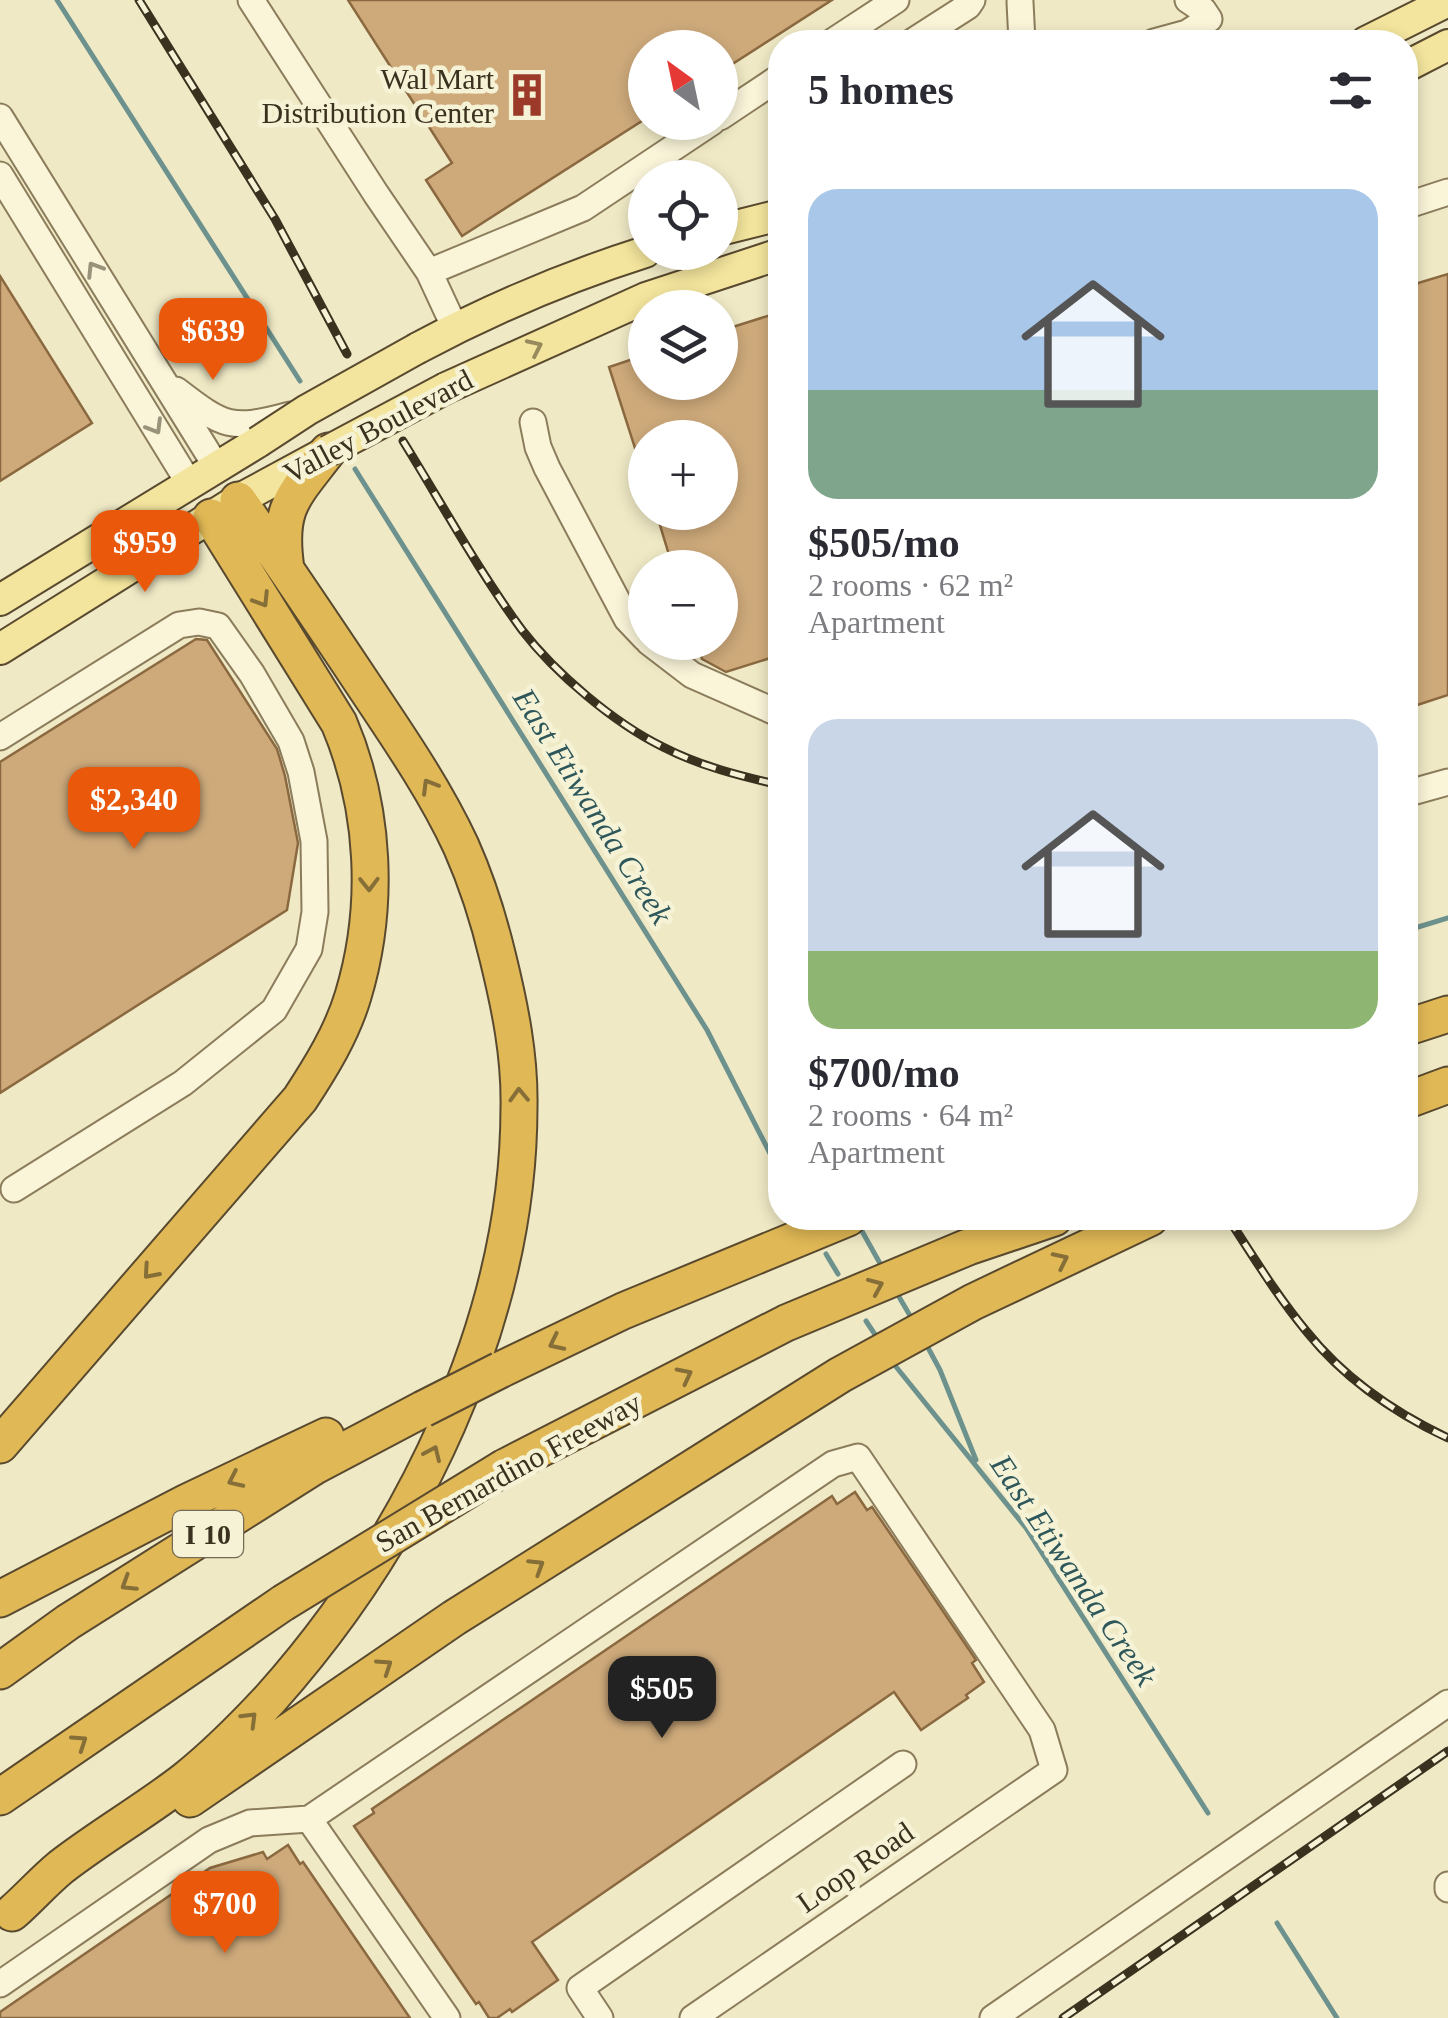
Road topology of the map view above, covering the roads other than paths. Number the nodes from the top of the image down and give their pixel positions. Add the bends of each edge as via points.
1 (252, 0) edge
2 (896, 0) edge
3 (972, 0) edge
4 (1188, 0) edge
5 (1014, 1) edge
6 (1448, 1) edge
7 (850, 30) edge
8 (931, 30) edge
9 (1020, 30) edge
10 (1192, 30) edge
11 (1390, 30) edge
12 (1448, 44) edge
13 (1418, 60) edge
14 (768, 85) edge
15 (738, 105) edge
16 (0, 118) edge
17 (685, 140) edge
18 (0, 175) edge
19 (1448, 192) edge
20 (1418, 202) edge
21 (768, 218) edge
22 (738, 226) edge
23 (628, 258) edge
24 (768, 258) edge
25 (429, 272) junction
26 (454, 328) junction
27 (164, 381) junction
28 (533, 422) dead end
29 (253, 433) junction
30 (328, 451) joint
31 (216, 466) junction
32 (189, 484) junction
33 (287, 487) junction
34 (225, 509) junction
35 (286, 570) junction
36 (0, 600) edge
37 (628, 620) edge
38 (0, 649) edge
39 (673, 660) edge
40 (768, 709) edge
41 (0, 737) edge
42 (1448, 782) edge
43 (1418, 790) edge
44 (1448, 1014) edge
45 (1418, 1024) edge
46 (1448, 1085) edge
47 (1418, 1095) edge
48 (14, 1188) dead end
49 (819, 1230) edge
50 (1018, 1230) edge
51 (1125, 1230) edge
52 (423, 1409) junction
53 (0, 1445) edge
54 (0, 1598) edge
55 (0, 1670) edge
56 (1448, 1703) edge
57 (904, 1764) dead end
58 (0, 1797) edge
59 (310, 1819) junction
60 (6, 1917) edge
61 (0, 1984) edge
62 (447, 2018) edge
63 (600, 2018) edge
64 (692, 2018) edge
65 (993, 2018) edge

1 - 25 street
2 - 7 street
3 - 8 street
4 - 10 street via 1209,19
5 - 9 street
6 - 11 main road
12 - 13 main road
14 - 15 street
27 -> 16 street
17 - 25 street via 582,208
18 -> 32 street
19 - 20 street
21 - 22 main road
23 - 26 main road, Valley Boulevard
30 -> 24 main road, Valley Boulevard, bridge via 446,388 646,298
25 - 26 street
26 - 29 main road, Valley Boulevard, bridge
27 - 29 street via 210,416
27 - 31 street
28 - 37 street via 547,468
29 - 31 main road, Valley Boulevard
30 - 33 highway
31 - 32 main road, Valley Boulevard
31 - 34 main road
32 - 34 main road
32 - 36 main road, Valley Boulevard
33 - 34 main road, Valley Boulevard
33 - 35 highway
34 - 35 highway
34 - 38 main road, Valley Boulevard
34 -> 53 highway via 351,753 365,810 371,891 353,998 300,1099
60 -> 35 highway via 60,1869 188,1778 325,1634 421,1480 496,1290 514,1192 520,1106 513,1026 492,932 439,802
39 - 40 street
41 - 48 street via 179,625 218,626 291,741 314,841 309,950 274,1010 183,1083
42 - 43 street
44 - 45 highway
46 - 47 highway
49 -> 52 highway, I 10, bridge via 624,1311
58 -> 50 highway, San Bernardino Freeway, bridge via 283,1603 505,1467 786,1323
60 -> 51 highway via 454,1618 840,1376 973,1302
52 -> 54 highway via 347,1426
52 -> 55 highway, I 10 via 315,1466
56 - 65 street
57 - 63 street via 580,1988
59 - 61 street via 250,1822 209,1840
59 - 62 street
59 - 64 street, Loop Road via 833,1464 858,1457 1042,1730 1054,1770

